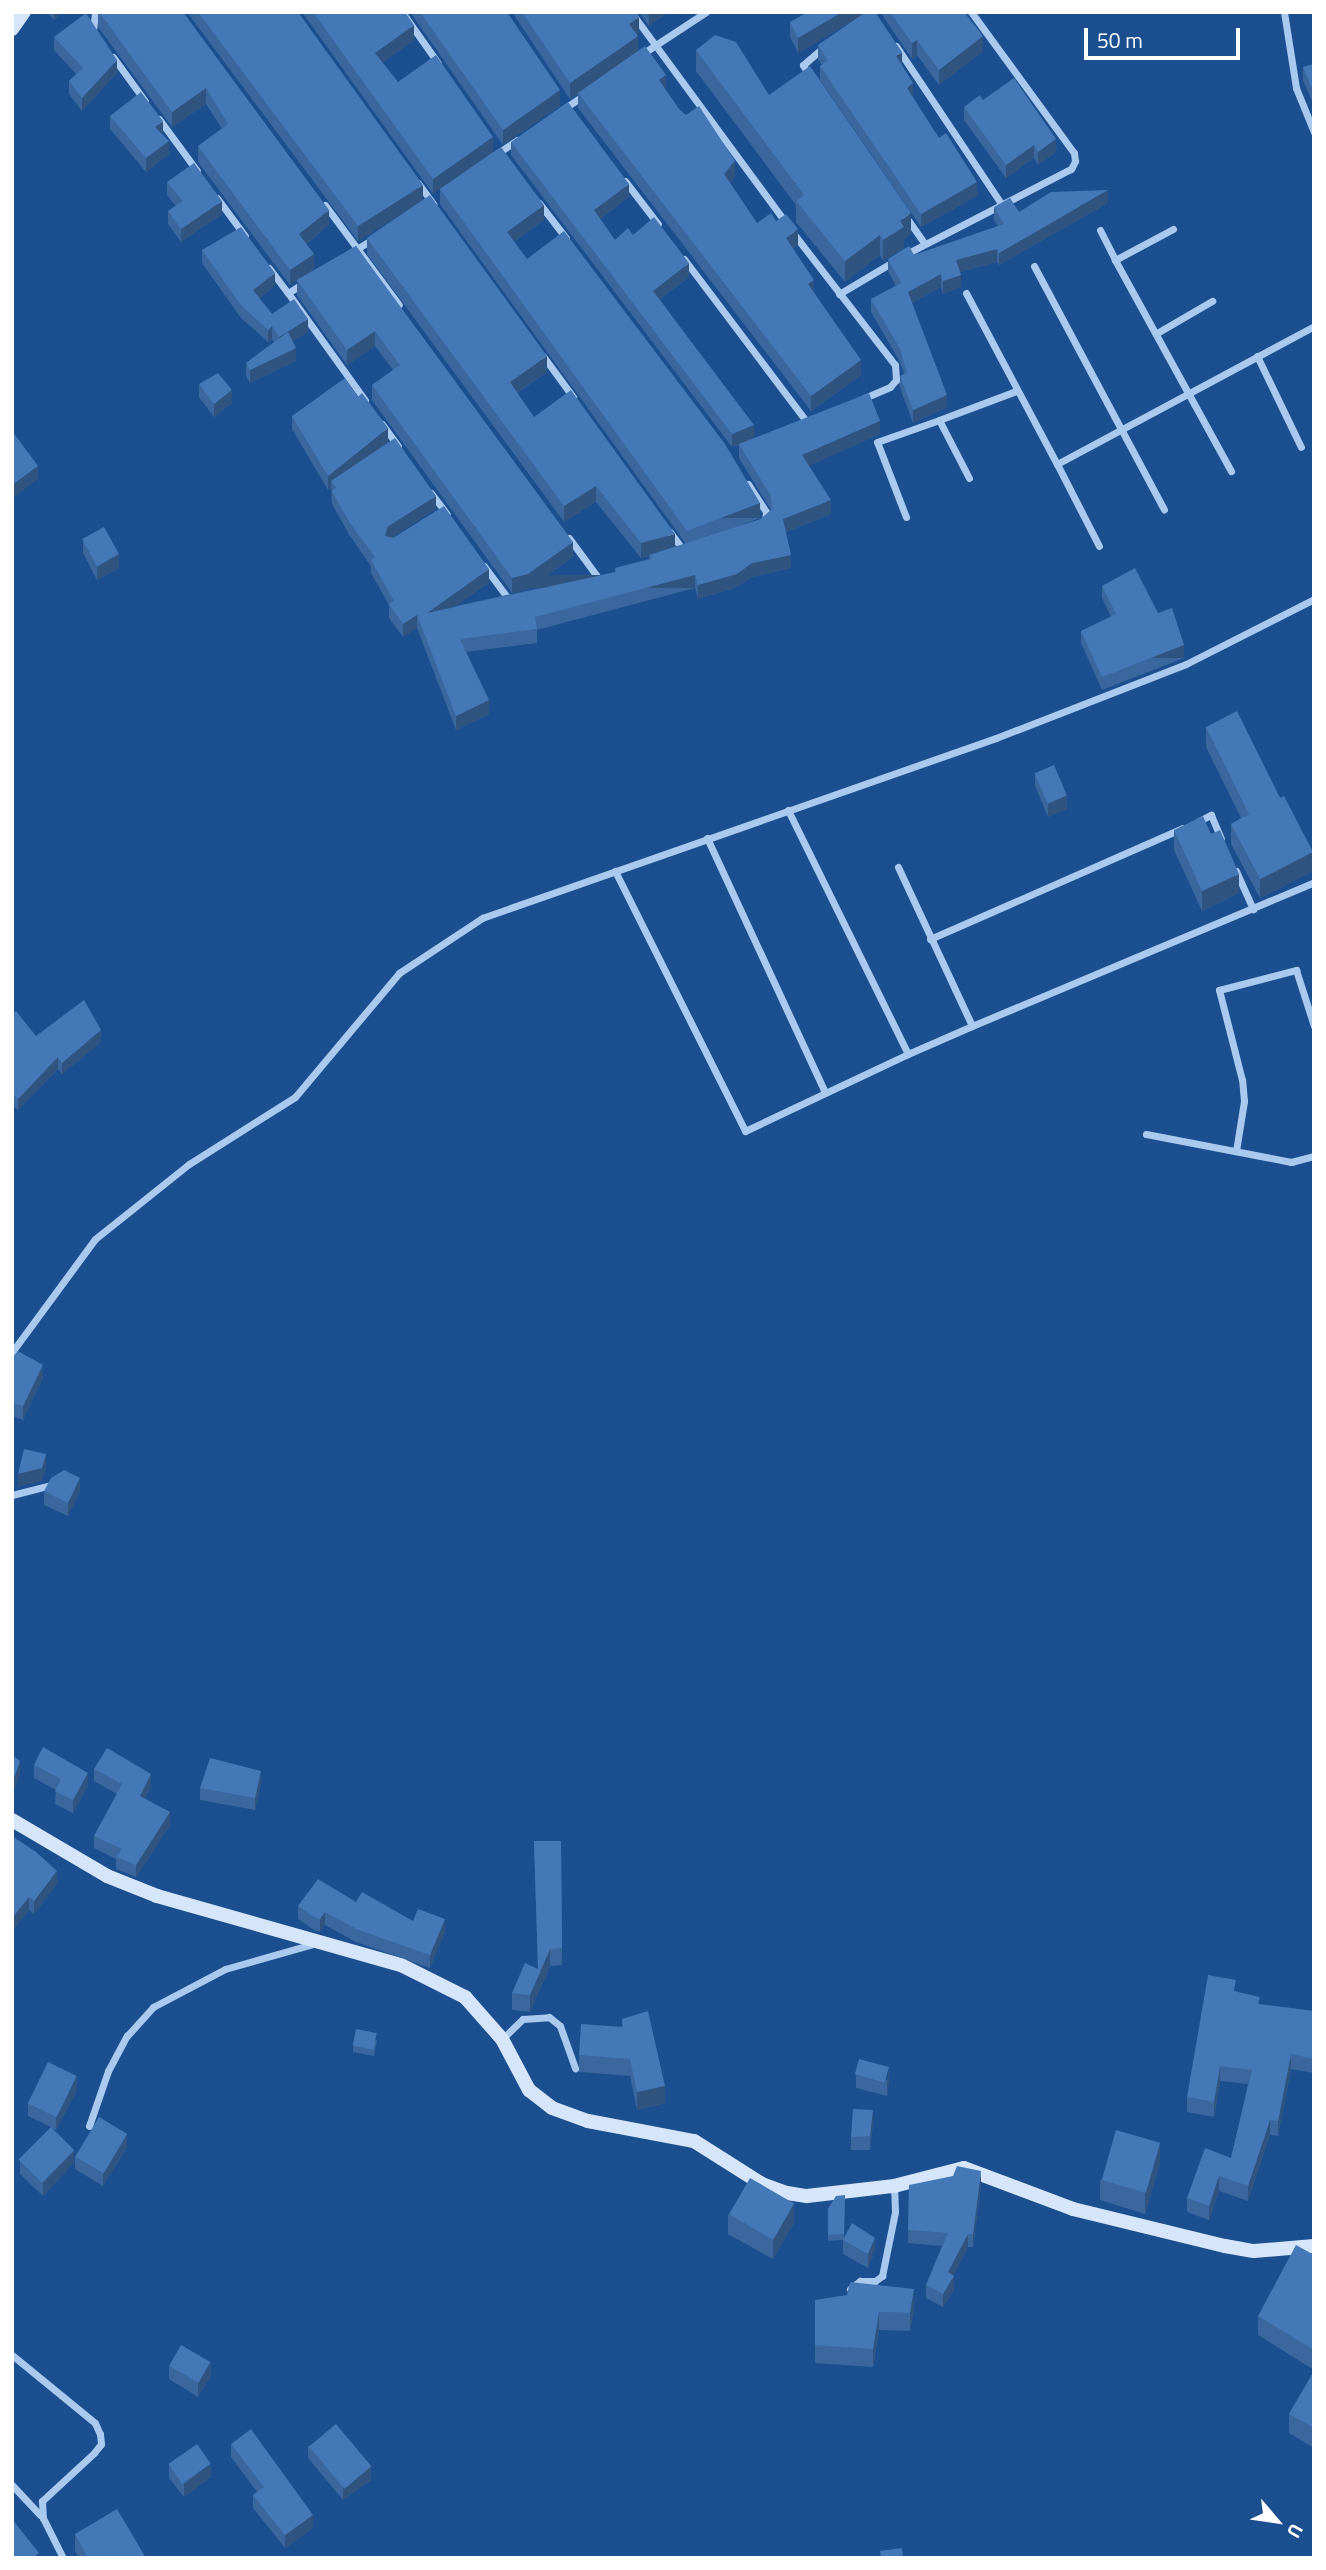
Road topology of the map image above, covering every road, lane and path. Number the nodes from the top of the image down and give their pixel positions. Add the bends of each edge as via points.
1 (24, 12) edge
2 (95, 12) edge
3 (402, 12) edge
4 (631, 12) edge
5 (706, 12) edge
6 (971, 12) edge
7 (1284, 12) edge
8 (12, 29) edge
9 (887, 34) edge
10 (840, 36) edge
11 (98, 37) edge
12 (654, 46) junction
13 (106, 48) edge
14 (632, 61) edge
15 (447, 76) edge
16 (816, 86) edge
17 (589, 91) edge
18 (561, 95) edge
19 (568, 106) junction
20 (557, 113) edge
21 (576, 117) edge
22 (1314, 132) edge
23 (523, 136) edge
24 (492, 141) edge
25 (500, 151) junction
26 (490, 159) edge
27 (508, 162) edge
28 (617, 171) edge
29 (416, 180) edge
30 (205, 182) edge
31 (213, 193) edge
32 (317, 195) edge
33 (442, 195) edge
34 (533, 195) edge
35 (432, 202) junction
36 (1002, 205) junction
37 (421, 208) edge
38 (901, 209) edge
39 (440, 213) edge
40 (1173, 229) dead end
41 (1100, 230) dead end
42 (379, 235) edge
43 (667, 236) edge
44 (924, 243) junction
45 (675, 247) edge
46 (255, 248) edge
47 (358, 248) junction
48 (574, 249) edge
49 (346, 256) edge
50 (263, 259) edge
51 (1115, 260) junction
52 (1034, 266) dead end
53 (311, 278) edge
54 (288, 293) junction
55 (966, 293) dead end
56 (839, 294) junction
57 (1212, 301) dead end
58 (406, 314) edge
59 (1314, 326) edge
60 (1157, 333) junction
61 (538, 349) edge
62 (1257, 356) junction
63 (1016, 391) junction
64 (1191, 392) junction
65 (854, 402) edge
66 (579, 406) edge
67 (819, 417) edge
68 (939, 420) junction
69 (807, 422) junction
70 (796, 426) edge
71 (1121, 429) junction
72 (396, 443) junction
73 (1301, 447) dead end
74 (386, 451) edge
75 (404, 455) edge
76 (1057, 464) junction
77 (1231, 471) dead end
78 (744, 478) edge
79 (969, 478) dead end
80 (428, 489) edge
81 (1164, 509) dead end
82 (445, 511) junction
83 (906, 517) dead end
84 (434, 518) edge
85 (660, 519) edge
86 (453, 522) edge
87 (559, 524) edge
88 (759, 527) edge
89 (1099, 546) dead end
90 (697, 548) edge
91 (685, 553) junction
92 (477, 556) edge
93 (673, 556) edge
94 (612, 575) edge
95 (599, 579) junction
96 (586, 582) edge
97 (522, 598) edge
98 (1314, 600) edge
99 (510, 601) junction
100 (499, 604) edge
101 (788, 810) junction
102 (707, 838) junction
103 (1227, 850) edge
104 (1232, 862) edge
105 (898, 867) dead end
106 (615, 871) junction
107 (1314, 882) edge
108 (1253, 909) junction
109 (930, 939) junction
110 (972, 1026) junction
111 (1314, 1026) edge
112 (908, 1054) junction
113 (825, 1092) junction
114 (1146, 1134) dead end
115 (1236, 1151) junction
116 (1314, 1156) edge
117 (12, 1352) edge
118 (58, 1483) edge
119 (12, 1495) edge
120 (12, 1820) edge
121 (321, 1942) junction
122 (502, 2039) junction
123 (575, 2067) dead end
124 (89, 2126) dead end
125 (894, 2186) junction
126 (1314, 2246) edge
127 (847, 2299) edge
128 (12, 2355) edge
129 (12, 2485) edge
130 (43, 2518) junction
131 (63, 2558) edge

1 - 8 street
2 - 11 street via 92,28
3 - 15 street
4 - 12 street
5 - 12 street
6 - 36 street via 1074,153 1071,169
7 - 22 street via 1296,88
9 - 36 street
10 - 16 street via 803,65
12 - 14 street
12 - 56 street
13 - 30 street
17 - 19 street
18 - 19 street
19 - 20 street
19 - 21 street
23 - 25 street
24 - 25 street
25 - 26 street
25 - 27 street
28 - 43 street
29 - 35 street
31 - 46 street
32 - 47 street
33 - 35 street
34 - 48 street
35 - 37 street
35 - 39 street
36 - 44 street
38 - 44 street
40 - 51 street
41 - 51 street
42 - 47 street
44 - 56 street
45 - 69 street
47 - 49 street
47 - 58 street
50 - 54 street
51 - 60 street
52 - 71 street
53 - 54 street
54 - 72 street
55 - 63 street
56 - 65 street via 895,365 890,387
57 - 60 street
59 - 62 street
60 - 64 street
61 - 66 street
62 - 64 street
62 - 73 street
63 - 68 street
63 - 76 street
64 - 71 street
64 - 77 street
67 - 69 street
68 - 79 street
68 - 83 street via 877,442
69 - 70 street
71 - 76 street
71 - 81 street
72 - 74 street
72 - 75 street
76 - 89 street
78 - 88 street via 766,512 766,521
80 - 82 street
82 - 84 street
82 - 86 street
85 - 91 street
87 - 95 street
90 - 91 street
91 - 93 street
92 - 99 street
94 - 95 street
95 - 96 street
97 - 99 street
98 - 101 street via 1186,664 996,738
99 - 100 street
101 - 102 street
101 - 112 street
102 - 106 street
102 - 113 street
103 - 109 street via 1211,815
104 - 108 street
105 - 109 street
106 - 113 street via 745,1131
106 - 117 street via 482,918 399,973 295,1097 189,1164 95,1240
107 - 108 street
108 - 110 street
109 - 110 street
110 - 112 street
111 - 115 street via 1296,970 1219,990 1242,1080 1244,1101
112 - 113 street
114 - 115 street
115 - 116 street via 1291,1163
118 - 119 street
120 - 121 street via 107,1876
121 - 122 street via 401,1965 465,1997
121 - 124 street via 225,1969 153,2007 127,2036 108,2071
122 - 123 street via 523,2019 550,2017 560,2026
122 - 125 street via 529,2090 552,2108 587,2121 694,2141 762,2185 787,2193 807,2196
125 - 126 street via 964,2168 1073,2208 1224,2246 1254,2251
125 - 127 street via 895,2212 884,2270 875,2281 854,2284
128 - 130 street via 95,2423 100,2434 101,2444 94,2453 42,2501
129 - 130 street
130 - 131 street

